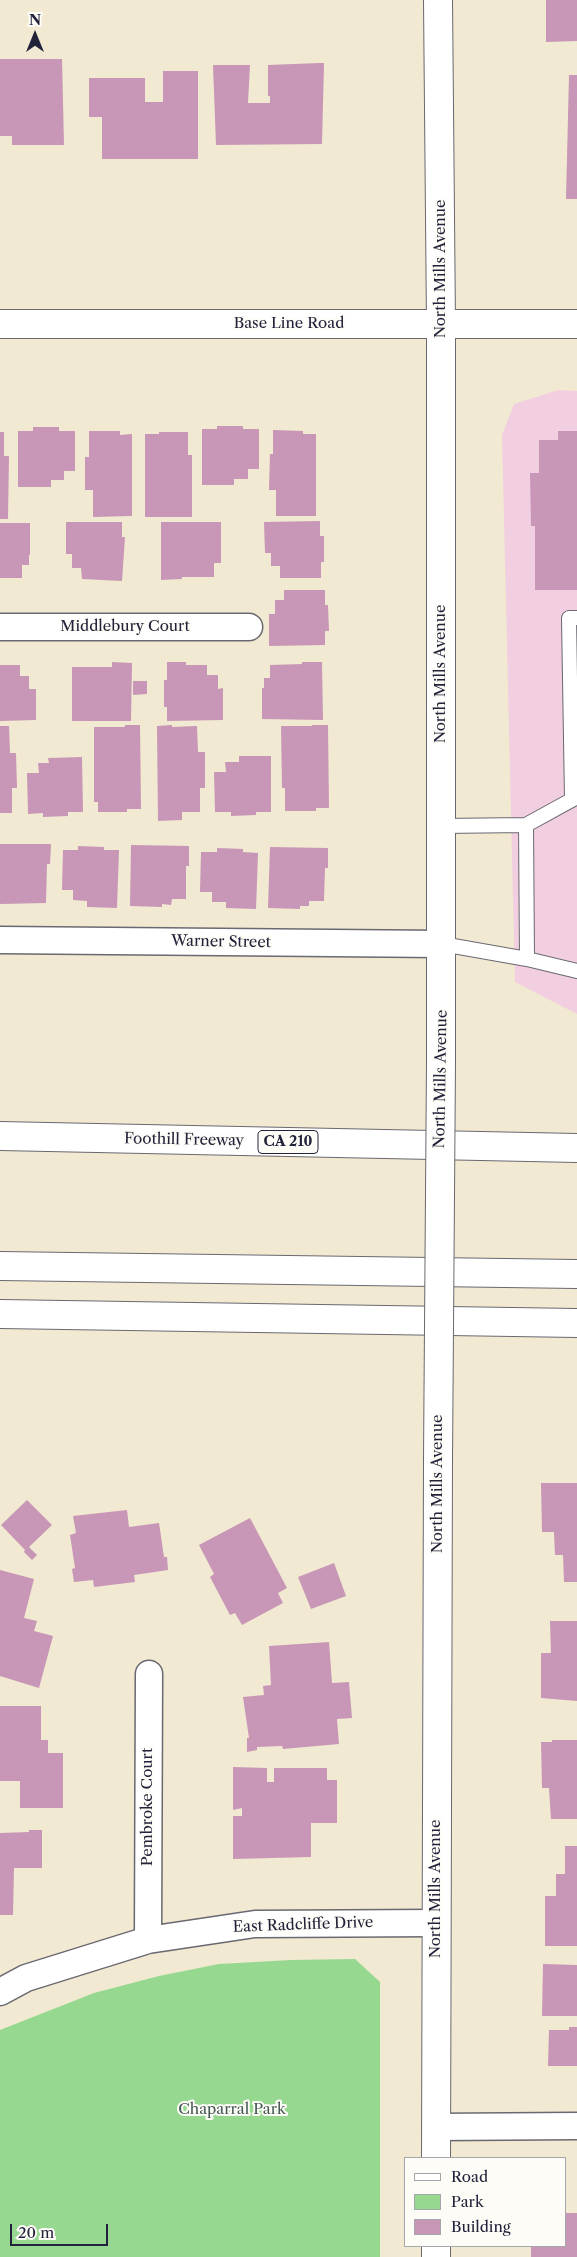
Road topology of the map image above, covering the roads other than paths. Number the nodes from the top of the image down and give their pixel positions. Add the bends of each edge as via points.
1 (438, 0) edge
2 (0, 324) edge
3 (441, 324) junction
4 (577, 324) edge
5 (577, 618) edge
6 (0, 627) edge
7 (249, 627) dead end
8 (575, 798) edge
9 (526, 825) junction
10 (440, 826) junction
11 (0, 940) edge
12 (442, 944) junction
13 (527, 960) junction
14 (577, 971) edge
15 (0, 1136) edge
16 (577, 1148) edge
17 (0, 1266) edge
18 (577, 1274) edge
19 (0, 1314) edge
20 (577, 1323) edge
21 (149, 1674) dead end
22 (435, 1923) junction
23 (148, 1940) junction
24 (0, 1992) edge
25 (577, 2126) edge
26 (436, 2128) junction
27 (436, 2157) edge

1 - 3 main road, North Mills Avenue
2 - 3 main road, Base Line Road
3 - 4 main road, Base Line Road
3 - 10 main road, North Mills Avenue
5 - 8 lane via 569,618
6 - 7 street, Middlebury Court
8 - 9 lane
9 - 10 lane
9 - 13 lane
10 - 12 main road, North Mills Avenue
11 - 12 street, Warner Street
12 - 13 lane
12 - 22 main road, North Mills Avenue, bridge
13 - 14 lane
15 - 16 main road, Foothill Freeway / CA 210
17 - 18 main road
19 - 20 main road
21 - 23 street, Pembroke Court
22 - 23 street, East Radcliffe Drive via 255,1924
22 - 26 main road, North Mills Avenue
23 - 24 street, East Radcliffe Drive via 26,1978
25 - 26 street
26 - 27 main road, North Mills Avenue

